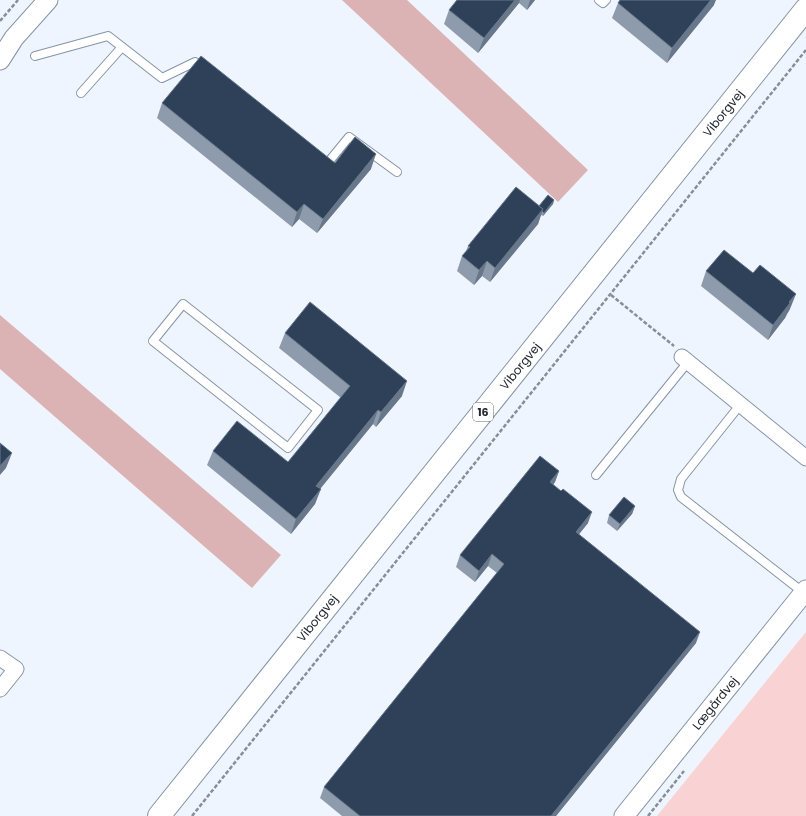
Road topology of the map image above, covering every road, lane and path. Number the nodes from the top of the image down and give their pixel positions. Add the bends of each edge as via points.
1 (18, 0) edge
2 (47, 0) edge
3 (599, 0) edge
4 (606, 0) edge
5 (806, 9) edge
6 (0, 21) edge
7 (122, 47) junction
8 (806, 50) edge
9 (35, 56) dead end
10 (0, 60) edge
11 (214, 77) edge
12 (82, 93) dead end
13 (314, 155) edge
14 (396, 172) dead end
15 (611, 295) junction
16 (685, 360) junction
17 (740, 404) junction
18 (318, 410) joint
19 (806, 458) edge
20 (596, 475) dead end
21 (805, 592) edge
22 (0, 658) edge
23 (0, 689) edge
24 (159, 816) edge
25 (192, 816) edge
26 (624, 816) edge

1 - 6 path
2 - 10 street via 14,38
3 - 4 lane via 603,3
5 - 24 main road, Viborgvej / 16
7 - 9 lane via 108,36
7 - 11 lane via 162,78 195,62
7 - 12 lane
8 - 15 path
13 - 14 lane via 326,165 349,138
15 - 16 path via 681,352
15 - 25 path
16 - 17 street
16 - 20 lane
17 - 19 street
17 - 21 lane via 681,479 678,490 681,497
18 - 18 lane via 183,304 154,341 288,448
21 - 26 street, Lægårdvej
22 - 23 street via 16,669

